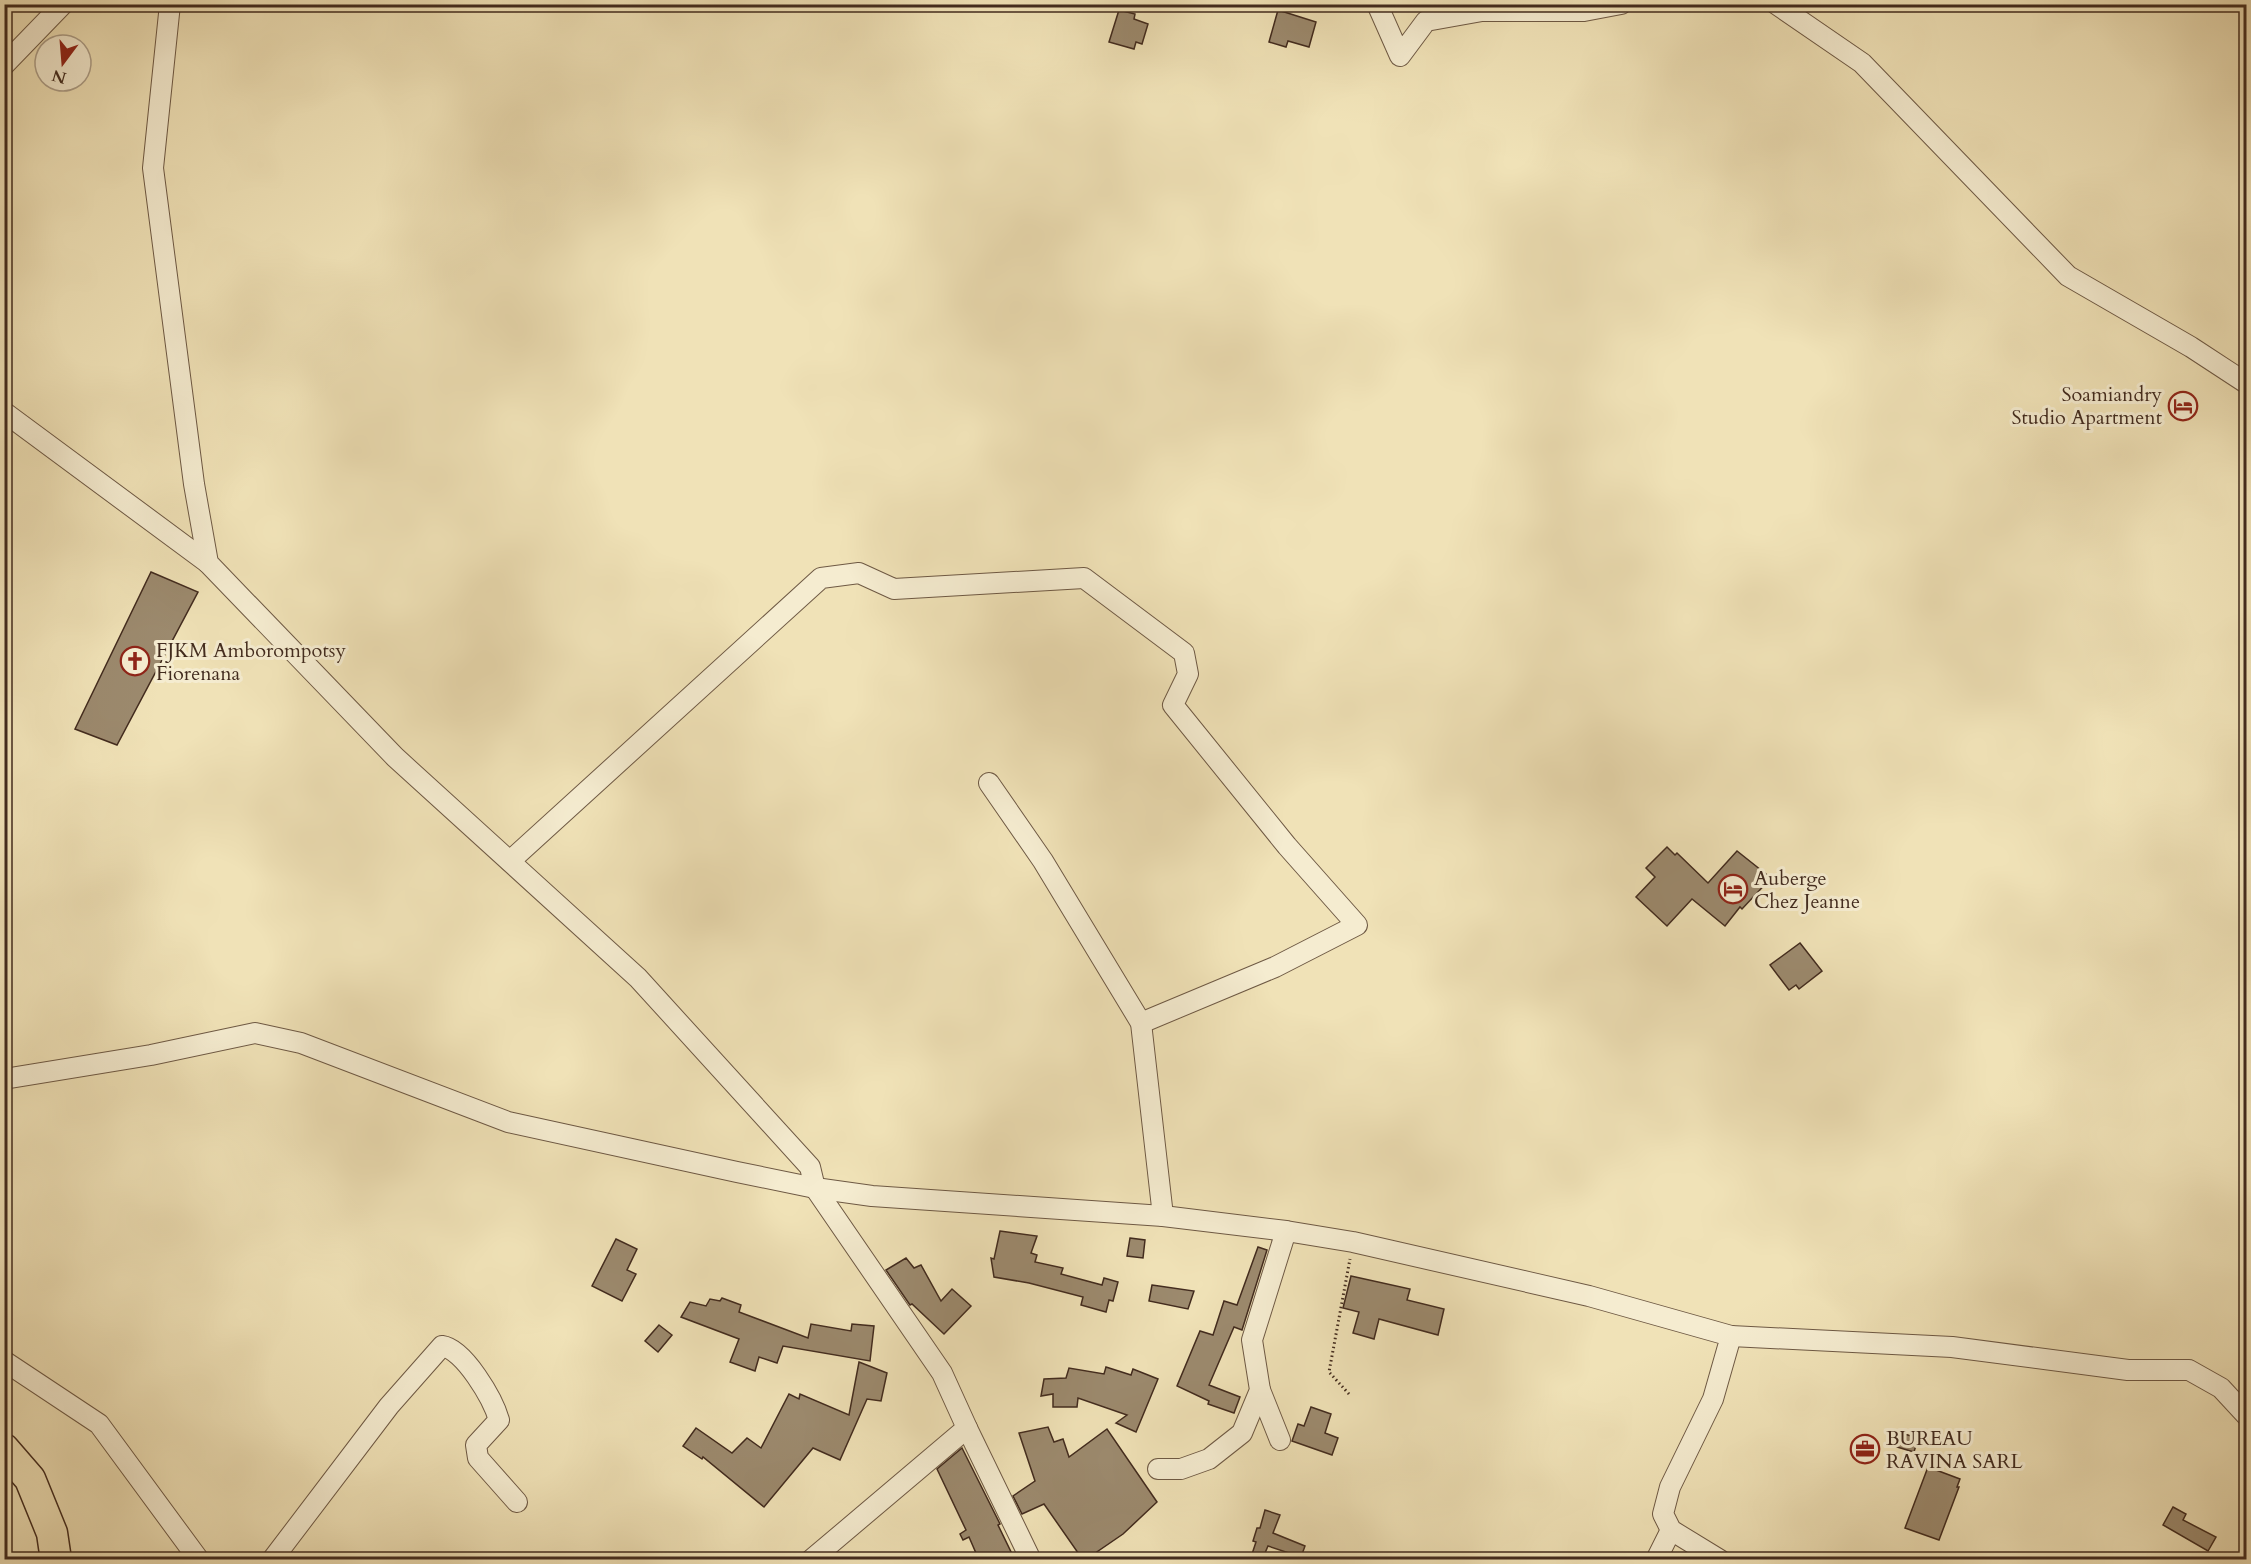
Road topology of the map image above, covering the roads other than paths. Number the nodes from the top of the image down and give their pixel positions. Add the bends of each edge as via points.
1 (63, 4) edge
2 (170, 4) edge
3 (1377, 4) edge
4 (1621, 4) edge
5 (1776, 4) edge
6 (4, 65) edge
7 (2247, 382) edge
8 (4, 412) edge
9 (208, 563) junction
10 (989, 783) dead end
11 (510, 861) junction
12 (1141, 1023) junction
13 (4, 1079) edge
14 (815, 1188) junction
15 (1163, 1216) junction
16 (1286, 1231) junction
17 (1731, 1336) junction
18 (4, 1361) edge
19 (1260, 1390) junction
20 (2247, 1415) edge
21 (967, 1428) junction
22 (1280, 1440) dead end
23 (4, 1449) edge
24 (1158, 1468) dead end
25 (516, 1502) dead end
26 (1671, 1530) junction
27 (56, 1560) edge
28 (199, 1560) edge
29 (272, 1560) edge
30 (811, 1560) edge
31 (1031, 1560) edge
32 (1656, 1560) edge
33 (1720, 1560) edge

1 - 6 street
2 - 9 street via 153,168
3 - 4 street via 1400,56 1426,21 1482,11 1584,11
5 - 7 street via 1862,63 2067,276
8 - 9 street
9 - 11 street via 395,757
10 - 12 street via 1043,861
11 - 12 street via 821,578 859,573 894,589 1084,578 1185,653 1188,674 1173,705 1287,846 1357,925 1275,967
11 - 14 street via 638,978 810,1167
12 - 15 street
13 - 14 street via 255,1033 301,1043 508,1122
14 - 15 street via 872,1196
14 - 21 street via 942,1373
15 - 16 street
16 - 17 street via 1353,1242 1589,1296
16 - 19 street via 1252,1340
17 - 20 street via 1952,1347 2128,1370 2189,1370 2222,1388
17 - 26 street via 1713,1399 1670,1487 1663,1514
18 - 28 street via 99,1424
19 - 22 street
19 - 24 street via 1242,1433 1209,1459 1181,1469
21 - 30 street
21 - 31 street
23 - 27 main road via 30,1479 52,1533
25 - 29 street via 477,1458 476,1445 499,1420 495,1407 467,1364 449,1347 442,1346 389,1406
26 - 32 street
26 - 33 street

